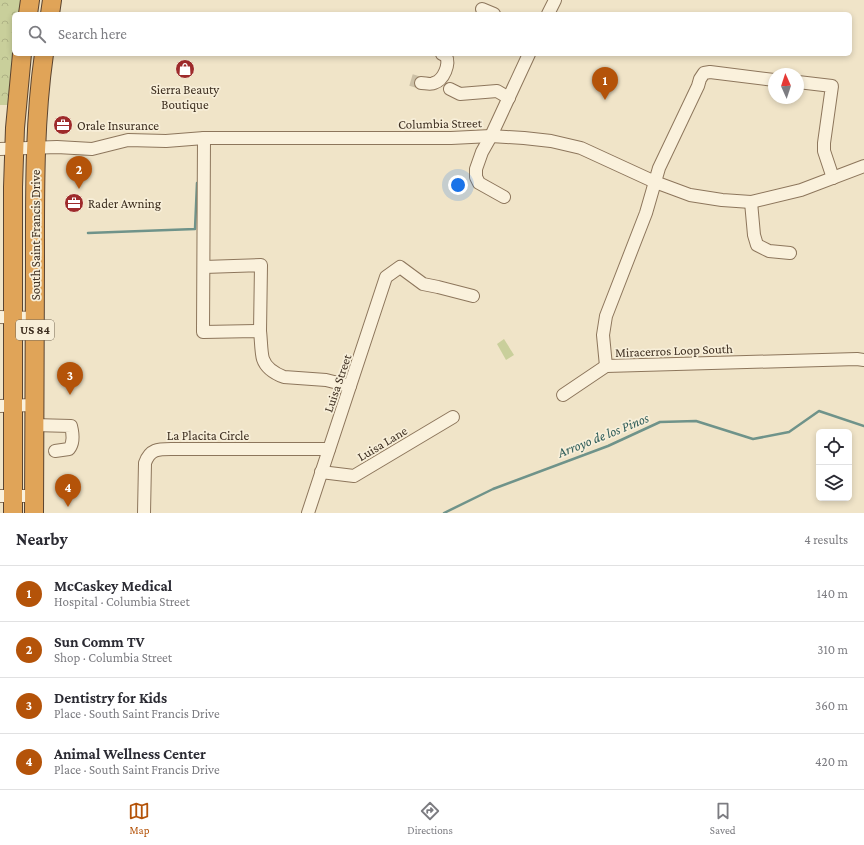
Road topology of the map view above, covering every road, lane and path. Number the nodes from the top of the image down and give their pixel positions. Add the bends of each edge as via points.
1 (30, 0) edge
2 (52, 0) edge
3 (555, 0) edge
4 (482, 9) dead end
5 (28, 12) edge
6 (50, 12) edge
7 (489, 12) edge
8 (549, 12) edge
9 (22, 56) edge
10 (44, 56) edge
11 (446, 56) edge
12 (528, 56) edge
13 (768, 79) edge
14 (421, 83) tunnel mouth
15 (804, 83) edge
16 (450, 89) dead end
17 (509, 98) junction
18 (491, 136) junction
19 (204, 138) junction
20 (36, 148) junction
21 (7, 149) edge
22 (864, 166) edge
23 (833, 178) junction
24 (655, 182) junction
25 (504, 197) dead end
26 (751, 202) junction
27 (790, 252) dead end
28 (204, 267) junction
29 (473, 296) dead end
30 (6, 317) edge
31 (35, 318) junction
32 (260, 331) junction
33 (864, 360) edge
34 (606, 366) junction
35 (350, 386) junction
36 (563, 395) dead end
37 (34, 405) junction
38 (6, 406) edge
39 (453, 417) dead end
40 (34, 424) junction
41 (329, 449) junction
42 (55, 451) dead end
43 (321, 472) junction
44 (8, 502) edge
45 (34, 505) edge
46 (144, 513) edge
47 (308, 513) edge

1 - 5 highway
2 - 6 highway
3 - 8 street
4 - 7 street
9 - 21 highway, South Saint Francis Drive / US 84
10 - 20 highway, South Saint Francis Drive / US 84
11 - 14 street via 448,59 442,78 434,84
12 - 17 street
13 - 24 street, Miracerros Loop South via 704,73
15 - 23 street via 832,86 824,151
16 - 17 street via 460,94 497,91
17 - 18 street
18 - 19 street, Columbia Street
18 - 24 street, Columbia Street via 551,140 581,148
18 - 25 street via 482,152 476,177 479,183
19 - 20 street, Columbia Street via 128,140 92,149
19 - 28 street
20 - 21 street, Columbia Street
20 - 31 highway, South Saint Francis Drive / US 84
21 - 30 highway, South Saint Francis Drive / US 84 via 13,187
22 - 23 street, Columbia Street
23 - 26 street, Columbia Street via 801,190
24 - 26 street, Columbia Street via 690,195
24 - 34 street, Miracerros Loop South via 646,213 606,316 603,335
26 - 27 street via 757,245 769,251
28 - 32 street via 204,332
28 - 32 street via 262,265
29 - 35 street, Luisa Street via 423,284 400,267 386,277
30 - 31 street
30 - 38 highway, South Saint Francis Drive / US 84
31 - 37 highway, South Saint Francis Drive / US 84
32 - 35 street via 262,359 278,375 326,380
33 - 34 street, Miracerros Loop South
34 - 36 street
35 - 41 street, Luisa Street
37 - 38 street
37 - 40 highway, South Saint Francis Drive / US 84
38 - 44 highway, South Saint Francis Drive / US 84
39 - 43 street, Luisa Lane via 354,476
40 - 42 street via 71,426 71,446 69,449
40 - 45 highway, South Saint Francis Drive / US 84
41 - 43 street, Luisa Street
41 - 46 street, La Placita Circle via 154,451 148,455 145,462
43 - 47 street, Luisa Street
44 - 45 street

